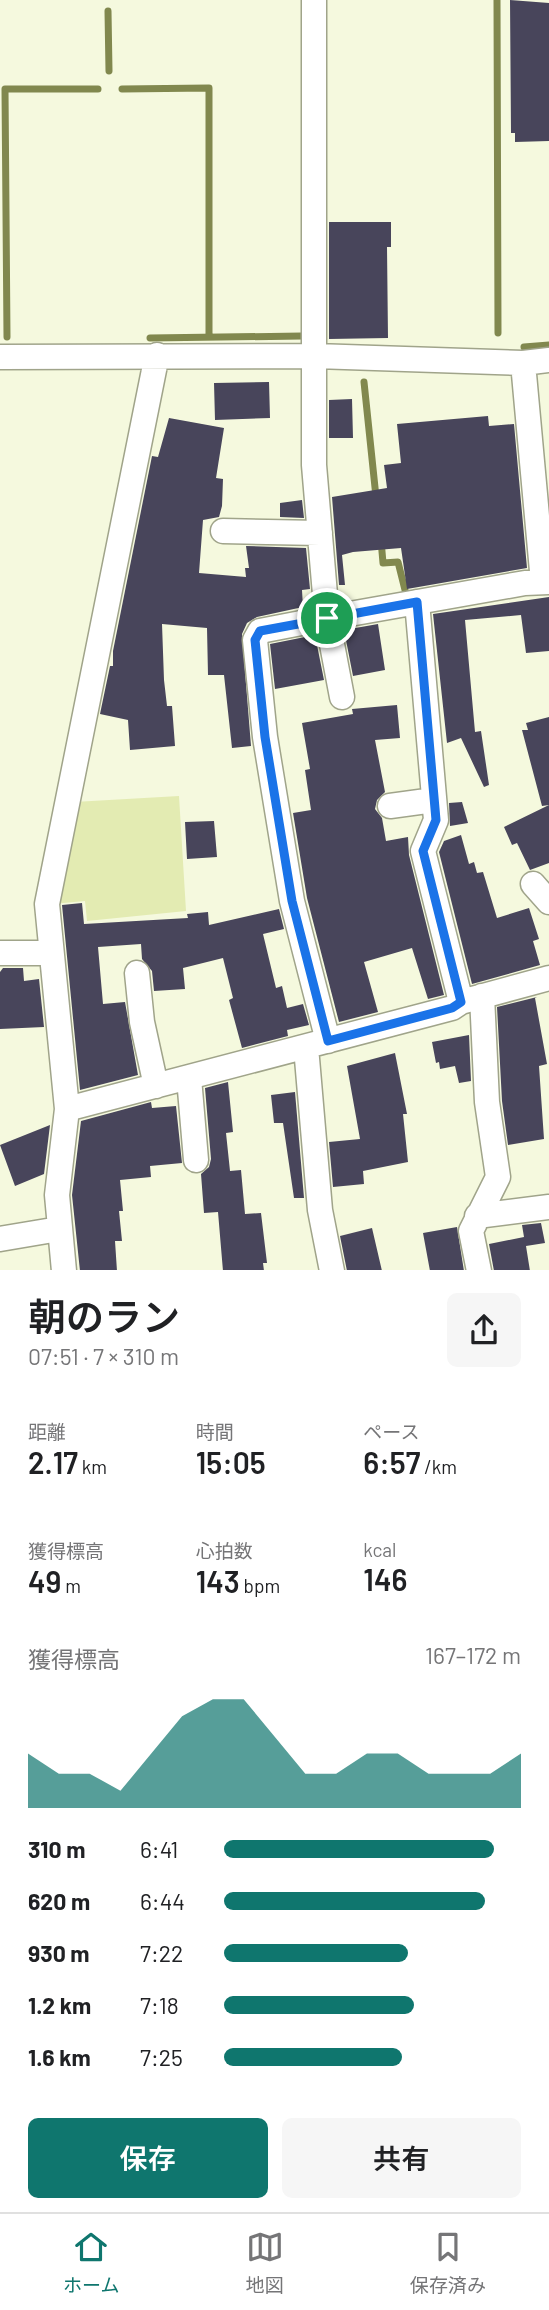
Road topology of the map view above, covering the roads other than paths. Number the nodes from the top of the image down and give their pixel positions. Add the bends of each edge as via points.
1 (314, 0) edge
2 (157, 355) junction
3 (315, 356) junction
4 (0, 357) edge
5 (549, 360) edge
6 (523, 363) junction
7 (223, 531) dead end
8 (320, 533) junction
9 (546, 582) edge
10 (417, 602) junction
11 (327, 618) junction
12 (342, 697) dead end
13 (434, 800) junction
14 (390, 806) dead end
15 (0, 953) edge
16 (50, 953) junction
17 (138, 973) dead end
18 (549, 978) edge
19 (472, 999) junction
20 (317, 1044) junction
21 (189, 1077) junction
22 (156, 1086) junction
23 (67, 1109) junction
24 (196, 1160) dead end
25 (549, 1207) edge
26 (477, 1216) junction
27 (59, 1229) junction
28 (0, 1239) edge
29 (64, 1270) edge
30 (332, 1270) edge
31 (479, 1270) edge

1 - 3 street
2 - 3 street
2 - 4 street
2 - 16 street via 47,904
3 - 6 street
3 - 8 street via 314,465
5 - 6 street
6 - 9 street
7 - 8 street
8 - 11 street
9 - 10 street
10 - 11 street
10 - 13 street
11 - 12 street
11 - 20 street via 260,631 255,640 265,737
13 - 14 street
13 - 19 street via 436,820 423,851
15 - 16 street
16 - 23 street
17 - 22 street via 142,1021
18 - 19 street
19 - 20 street
19 - 26 street via 498,1177
20 - 21 street
20 - 30 street via 320,1210
21 - 22 street
21 - 24 street
22 - 23 street
23 - 27 street via 57,1195
25 - 26 street
26 - 31 street via 471,1231
27 - 28 street
27 - 29 street

